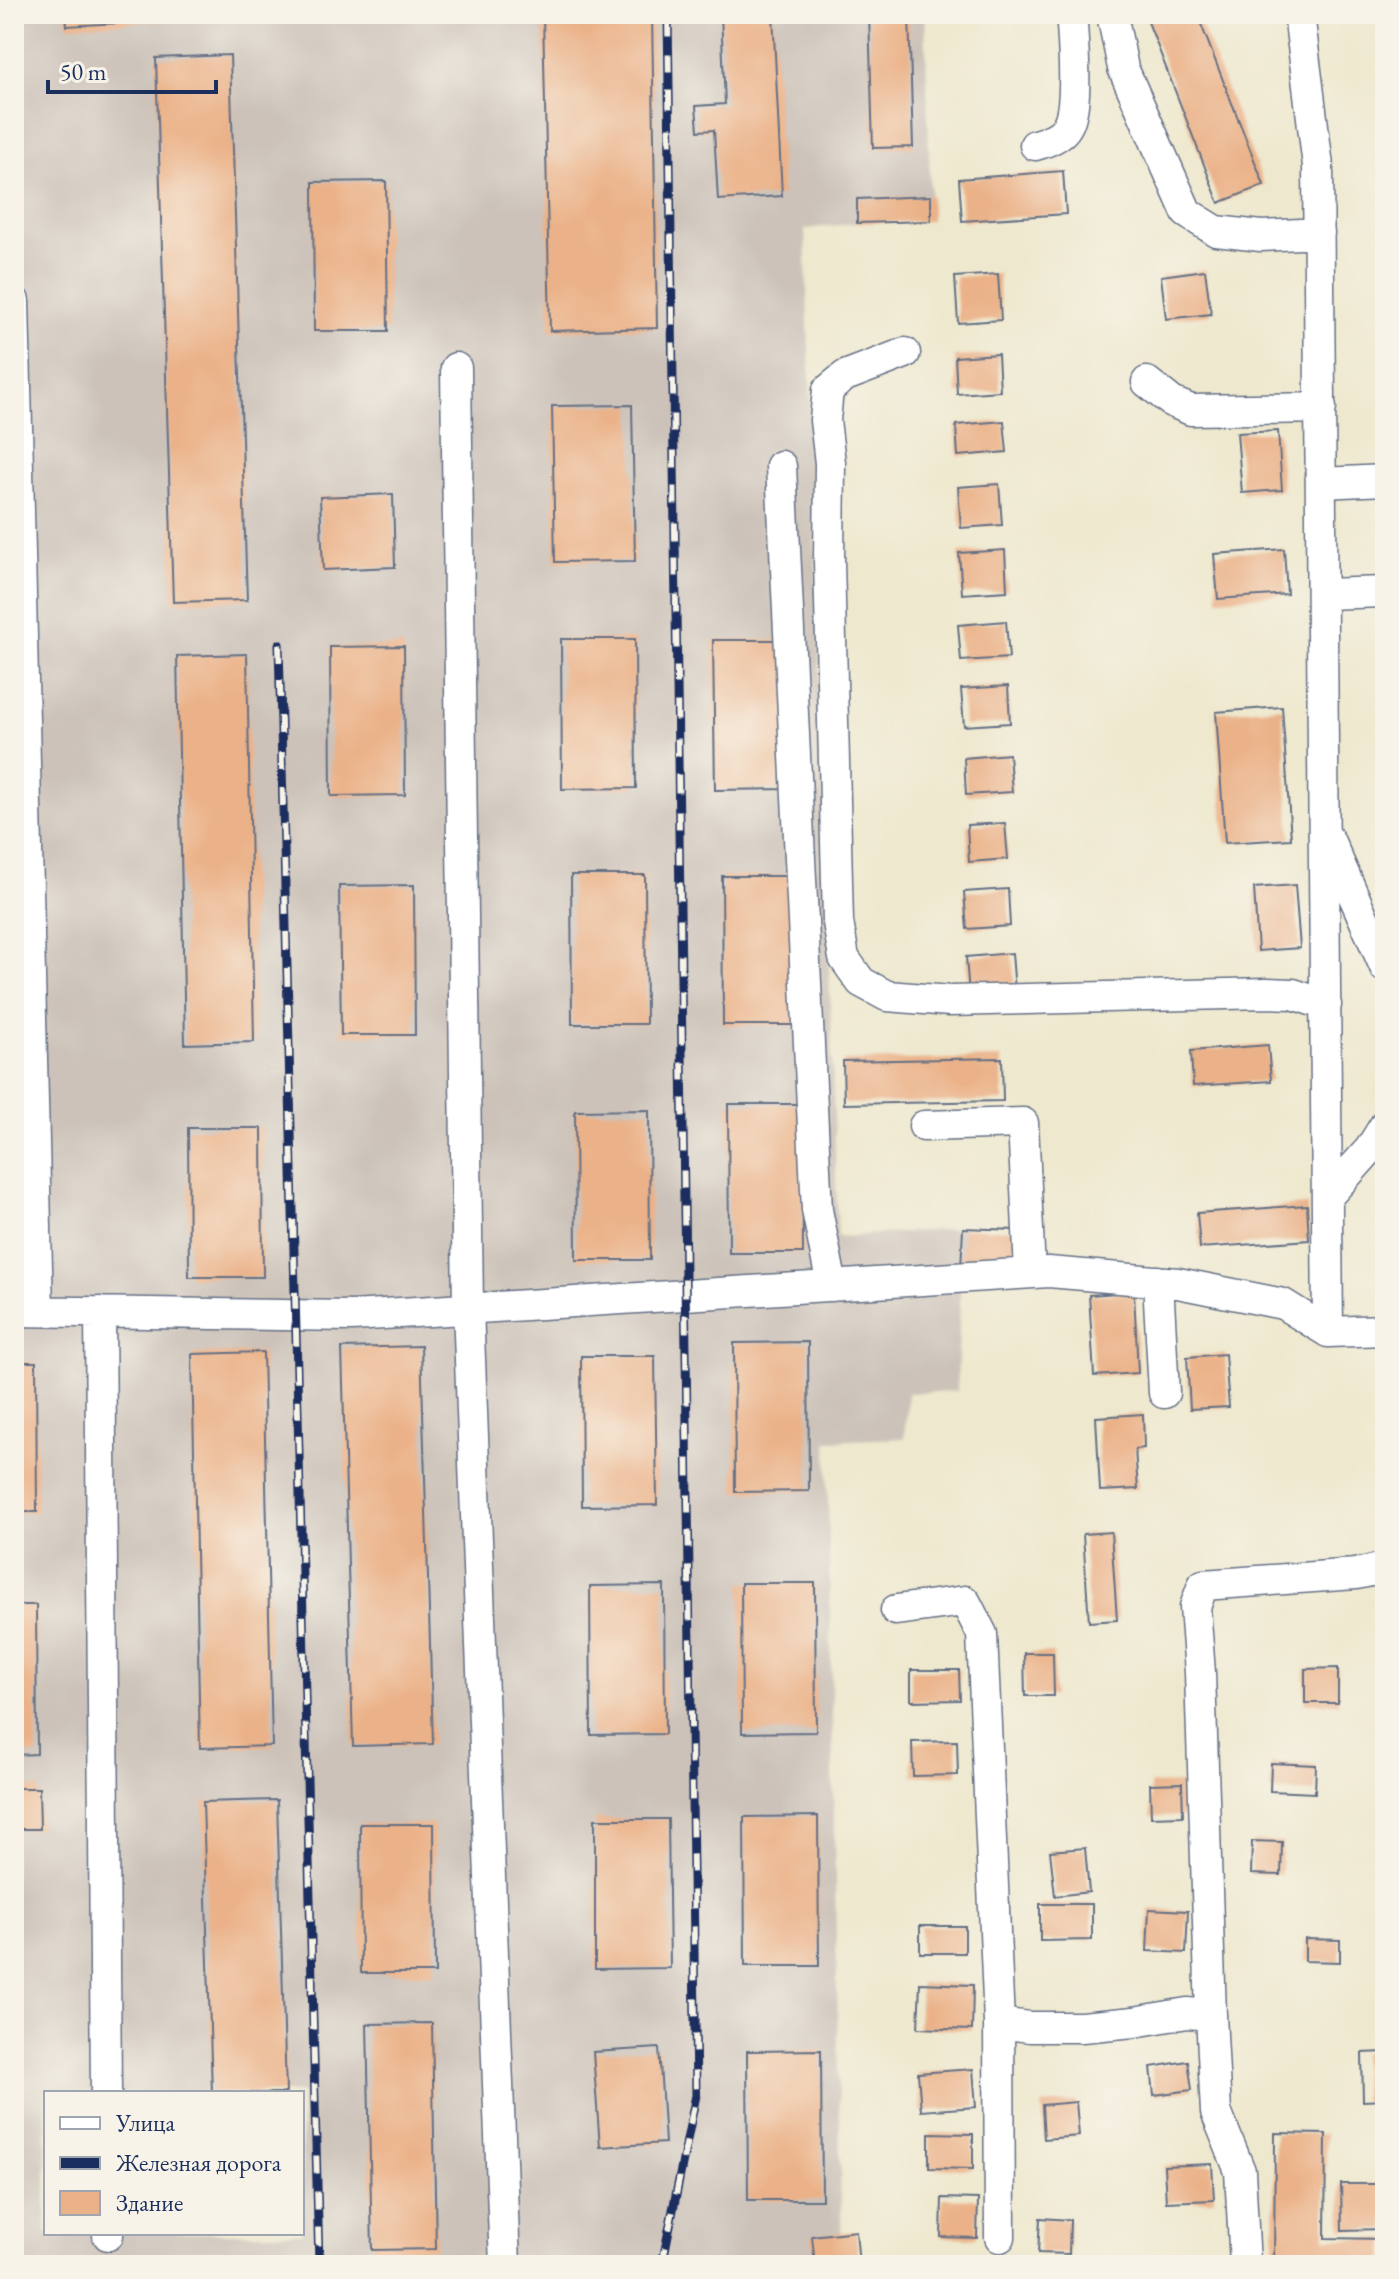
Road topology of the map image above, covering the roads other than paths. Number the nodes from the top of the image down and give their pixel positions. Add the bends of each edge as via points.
1 (1069, 14) edge
2 (1112, 14) edge
3 (1299, 14) edge
4 (1035, 145) dead end
5 (1319, 233) junction
6 (14, 301) edge
7 (905, 353) dead end
8 (456, 368) dead end
9 (1147, 382) dead end
10 (1321, 408) junction
11 (781, 466) dead end
12 (1385, 480) edge
13 (1322, 483) junction
14 (1385, 592) edge
15 (1323, 594) junction
16 (1324, 830) junction
17 (1385, 967) edge
18 (1326, 1005) junction
19 (1385, 1125) edge
20 (924, 1126) dead end
21 (1327, 1197) junction
22 (1030, 1273) junction
23 (1158, 1281) junction
24 (832, 1286) junction
25 (468, 1308) junction
26 (26, 1311) edge
27 (100, 1312) junction
28 (1385, 1330) edge
29 (1328, 1332) junction
30 (1164, 1393) dead end
31 (1385, 1568) edge
32 (896, 1610) dead end
33 (1211, 2015) junction
34 (999, 2023) junction
35 (106, 2091) edge
36 (1000, 2237) dead end
37 (505, 2265) edge
38 (1245, 2265) edge

1 - 4 street via 1075,95 1067,127
2 - 5 street via 1123,68 1187,213 1216,231 1261,236
3 - 5 street via 1318,166
5 - 10 street
6 - 26 street
7 - 18 street via 845,376 828,390 838,922 844,958 861,982 887,996 950,1001 1267,993 1293,994
8 - 25 street
9 - 10 street via 1191,410
10 - 13 street
11 - 24 street via 817,1210
12 - 13 street
13 - 15 street
14 - 15 street
15 - 16 street
16 - 17 street
16 - 18 street
18 - 21 street
19 - 21 street
20 - 22 street via 1023,1123
21 - 29 street
22 - 23 street
22 - 24 street
23 - 29 street via 1283,1304
23 - 30 street
24 - 25 street
25 - 27 street via 352,1316
25 - 37 street
26 - 27 street
27 - 35 street
28 - 29 street
31 - 33 street via 1203,1585 1195,1607
32 - 34 street via 965,1601 982,1634
33 - 34 street via 1187,2013 1082,2027
33 - 38 street via 1216,2112 1240,2171
34 - 36 street

